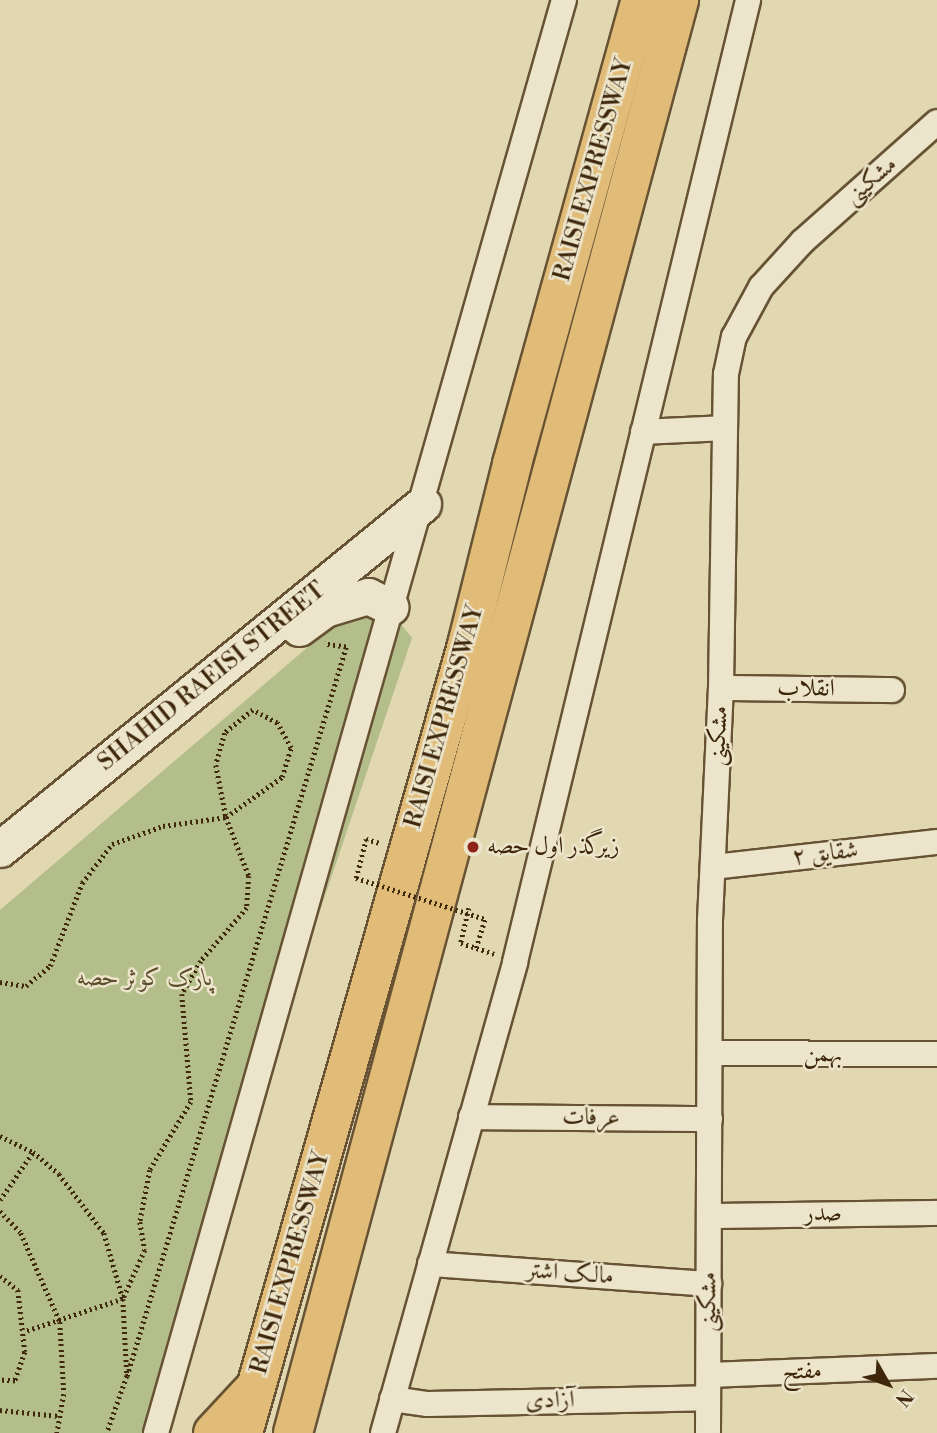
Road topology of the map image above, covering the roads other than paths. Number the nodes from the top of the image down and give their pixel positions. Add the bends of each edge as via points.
1 (564, 0) edge
2 (641, 0) edge
3 (679, 0) edge
4 (748, 0) edge
5 (937, 122) edge
6 (725, 428) junction
7 (643, 432) junction
8 (423, 504) junction
9 (391, 607) junction
10 (721, 688) junction
11 (892, 690) dead end
12 (937, 842) edge
13 (0, 849) edge
14 (713, 867) junction
15 (0, 876) edge
16 (710, 1053) junction
17 (937, 1054) edge
18 (471, 1117) junction
19 (710, 1119) junction
20 (937, 1213) edge
21 (709, 1216) junction
22 (430, 1264) junction
23 (709, 1284) junction
24 (937, 1367) edge
25 (708, 1386) junction
26 (256, 1387) junction
27 (392, 1399) junction
28 (156, 1433) edge
29 (213, 1433) edge
30 (243, 1433) edge
31 (293, 1433) edge
32 (383, 1433) edge
33 (708, 1433) edge

1 - 8 street
2 - 26 highway, RAISI EXPRESSWAY via 512,464 467,645
3 - 31 highway, RAISI EXPRESSWAY
4 - 7 street
5 - 6 street, مشکینی via 803,241 761,287 734,337 726,374
6 - 7 street
6 - 10 street, مشکینی
7 - 18 street via 515,961
8 - 9 street
8 - 13 main road, SHAHID RAEISI STREET
9 - 15 main road, SHAHID RAEISI STREET via 368,596 325,610
9 - 28 street
10 - 11 street, انقلاب
10 - 14 street, مشکینی
12 - 14 street, شقایق ۲
14 - 16 street, مشکینی
16 - 17 street, بهمن
16 - 19 street, مشکینی
18 - 19 street, عرفات
18 - 22 street
19 - 21 street, مشکینی
20 - 21 street, صدر
21 - 23 street, مشکینی
22 - 23 street, مالک اشتر
22 - 27 street
23 - 25 street, مشکینی
24 - 25 street, مفتح
25 - 27 street, آزادی via 428,1404
25 - 33 street, مشکینی
26 - 29 highway
26 - 30 highway, RAISI EXPRESSWAY
27 - 32 street

